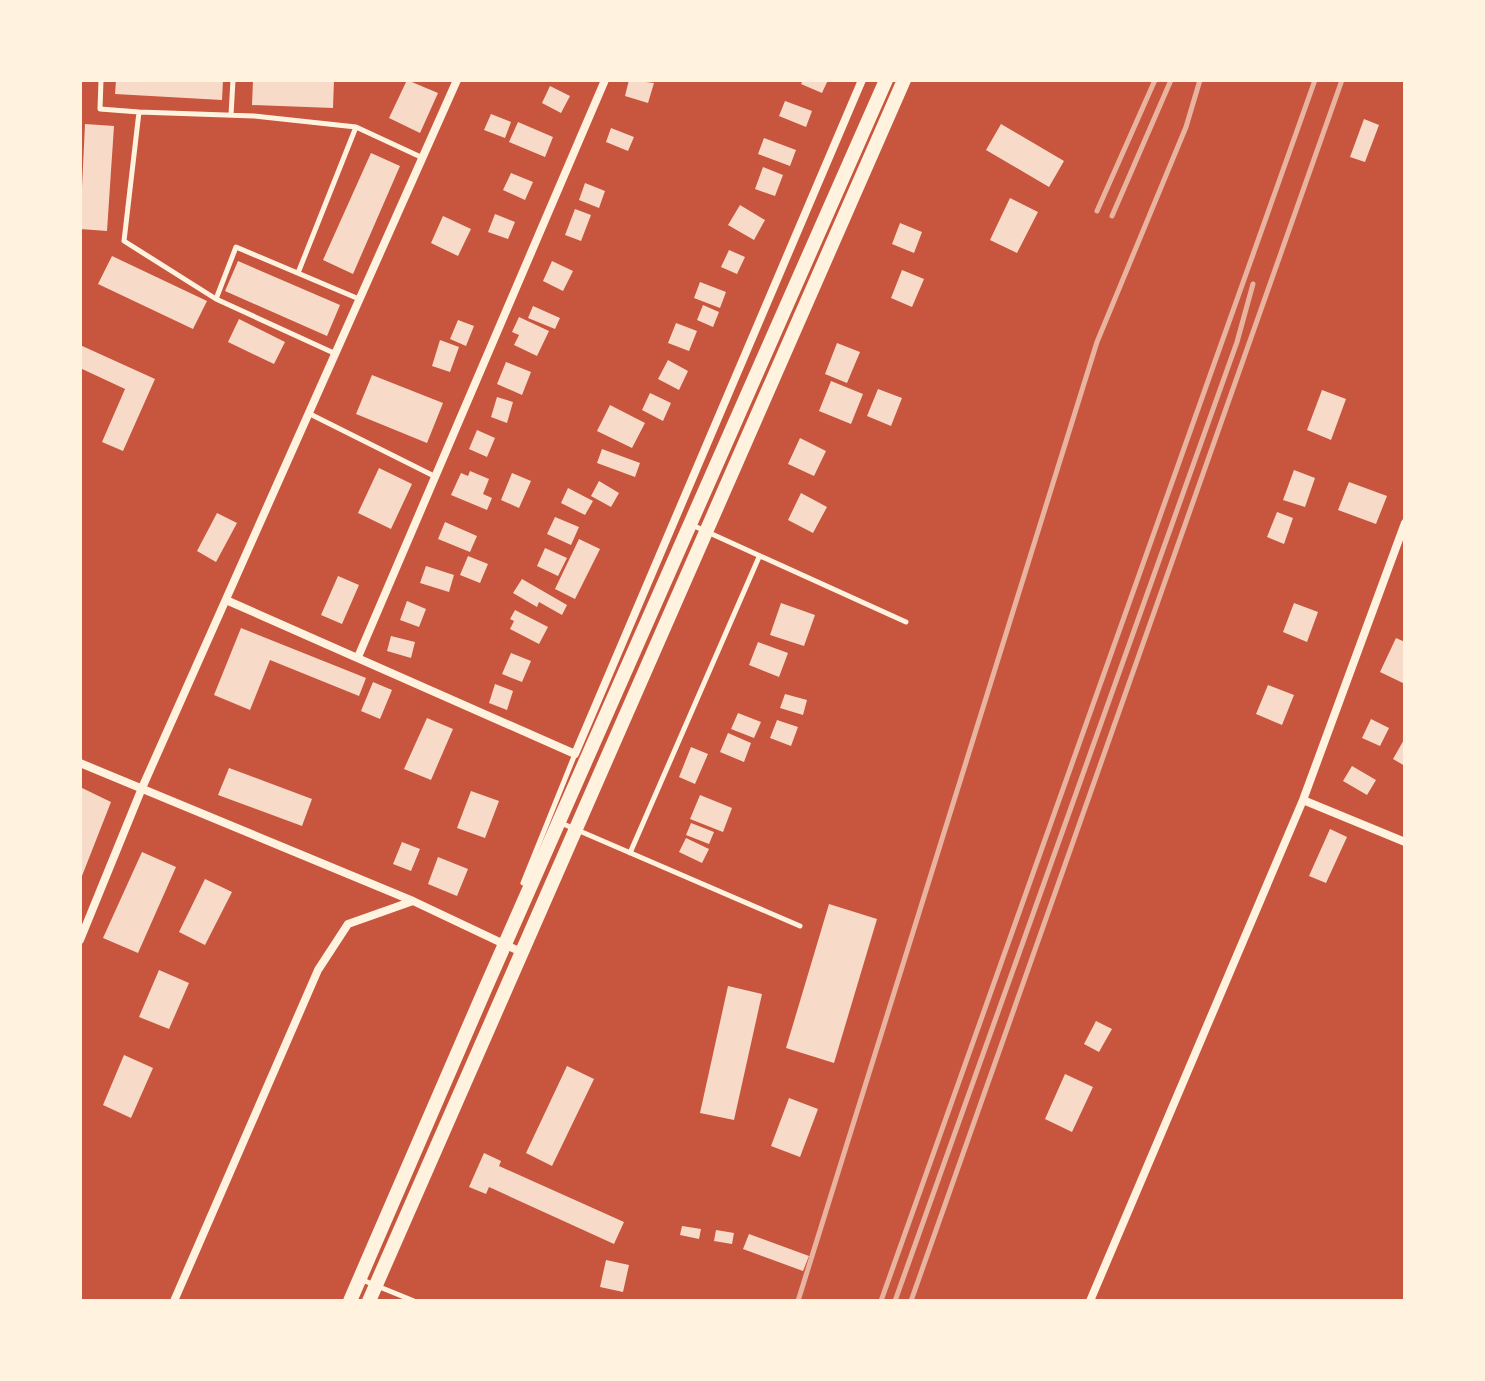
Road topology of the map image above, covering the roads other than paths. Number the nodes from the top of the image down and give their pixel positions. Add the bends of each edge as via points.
1 (101, 80) edge
2 (233, 80) edge
3 (457, 80) edge
4 (605, 80) edge
5 (862, 80) edge
6 (886, 80) edge
7 (904, 80) edge
8 (139, 112) junction
9 (231, 115) junction
10 (356, 127) junction
11 (423, 158) junction
12 (298, 273) junction
13 (216, 299) junction
14 (361, 300) junction
15 (337, 354) junction
16 (310, 414) junction
17 (436, 477) junction
18 (1405, 523) edge
19 (691, 525) junction
20 (705, 531) junction
21 (759, 557) junction
22 (226, 600) junction
23 (906, 622) dead end
24 (358, 657) junction
25 (575, 754) junction
26 (80, 763) edge
27 (142, 788) junction
28 (1303, 800) junction
29 (560, 823) junction
30 (575, 830) junction
31 (1405, 842) edge
32 (630, 853) junction
33 (523, 883) dead end
34 (413, 901) junction
35 (800, 926) dead end
36 (80, 940) edge
37 (505, 944) junction
38 (521, 952) junction
39 (359, 1279) junction
40 (376, 1285) junction
41 (174, 1301) edge
42 (350, 1301) edge
43 (369, 1301) edge
44 (414, 1301) edge
45 (1090, 1301) edge

1 - 8 lane via 100,109
2 - 9 lane
3 - 11 street
4 - 17 street
5 - 25 street
6 - 19 main road
7 - 20 main road
8 - 9 lane
8 - 13 lane via 124,241
9 - 10 lane
10 - 11 lane
10 - 12 lane
11 - 14 street
12 - 13 lane via 236,247
12 - 14 lane
13 - 15 lane
14 - 15 street
15 - 16 street
16 - 17 lane
16 - 22 street
17 - 24 street
18 - 28 street
19 - 20 lane
19 - 29 main road
20 - 21 lane
20 - 30 main road
21 - 23 lane
21 - 32 lane
22 - 24 street
22 - 27 street
24 - 25 street
25 - 33 lane
26 - 27 street
27 - 34 street
27 - 36 street
28 - 31 street
28 - 45 street
29 - 30 lane
29 - 37 main road
30 - 32 lane
30 - 38 main road
32 - 35 lane
34 - 37 street
34 - 41 street via 348,924 318,970
37 - 38 street
37 - 39 main road
38 - 40 main road
39 - 40 lane
39 - 42 main road
40 - 43 main road
40 - 44 lane

